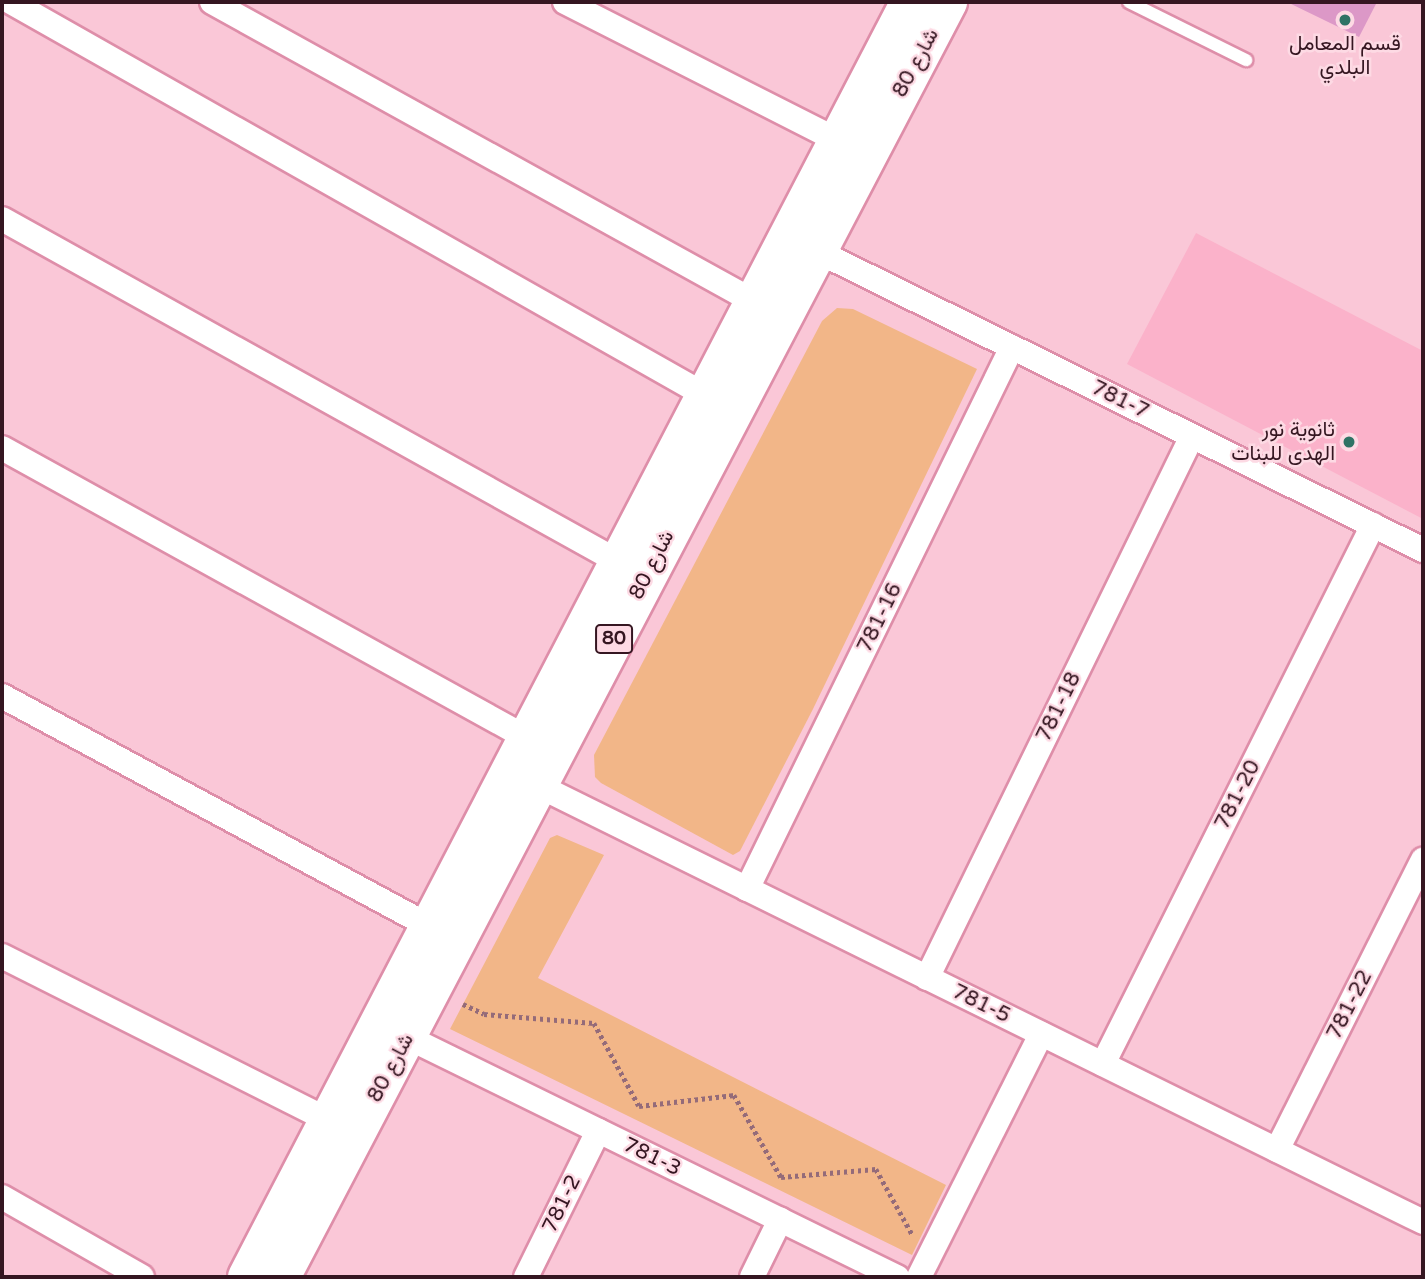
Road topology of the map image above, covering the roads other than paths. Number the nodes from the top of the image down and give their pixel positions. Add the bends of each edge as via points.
1 (212, 2) edge
2 (565, 2) edge
3 (910, 2) edge
4 (948, 2) edge
5 (1129, 2) edge
6 (26, 5) edge
7 (1246, 60) dead end
8 (878, 100) junction
9 (837, 140) junction
10 (2, 219) edge
11 (817, 251) junction
12 (753, 301) junction
13 (1012, 347) junction
14 (705, 395) junction
15 (1192, 436) junction
16 (2, 448) edge
17 (1373, 525) junction
18 (1423, 550) edge
19 (620, 562) junction
20 (2, 696) edge
21 (529, 739) junction
22 (539, 786) junction
23 (1423, 860) edge
24 (747, 889) junction
25 (432, 929) junction
26 (2, 956) edge
27 (927, 978) junction
28 (1041, 1034) junction
29 (407, 1037) junction
30 (1103, 1064) junction
31 (330, 1121) junction
32 (598, 1131) junction
33 (1277, 1150) junction
34 (2, 1197) edge
35 (780, 1220) junction
36 (1423, 1222) edge
37 (142, 1277) edge
38 (247, 1277) edge
39 (281, 1277) edge
40 (526, 1277) edge
41 (752, 1277) edge
42 (897, 1277) edge
43 (919, 1277) edge

1 - 12 street
2 - 9 street
3 - 8 main road, شارع 80 / 80
4 - 8 main road, شارع 80 / 80
5 - 7 lane
6 - 14 street
8 - 9 main road, شارع 80 / 80
8 - 11 main road, شارع 80 / 80
9 - 12 main road, شارع 80 / 80
10 - 19 street
11 - 13 street, 781-7
11 - 22 main road, شارع 80 / 80
12 - 14 main road, شارع 80 / 80
13 - 15 street, 781-7
13 - 24 street, 781-16
14 - 19 main road, شارع 80 / 80
15 - 17 street, 781-7
15 - 27 street, 781-18
16 - 21 street
17 - 18 street, 781-7
17 - 30 street, 781-20
19 - 21 main road, شارع 80 / 80
20 - 25 street
21 - 25 main road, شارع 80 / 80
22 - 24 street, 781-5
22 - 29 main road, شارع 80 / 80
23 - 33 street, 781-22
24 - 27 street, 781-5
25 - 31 main road, شارع 80 / 80
26 - 31 street
27 - 28 street, 781-5
28 - 30 street, 781-5
28 - 43 street
29 - 32 street, 781-3
29 - 39 main road, شارع 80 / 80
30 - 33 street, 781-5
31 - 38 main road, شارع 80 / 80
32 - 35 street, 781-3
32 - 40 street, 781-2
33 - 36 street, 781-5
34 - 37 street
35 - 41 street
35 - 42 street, 781-3

